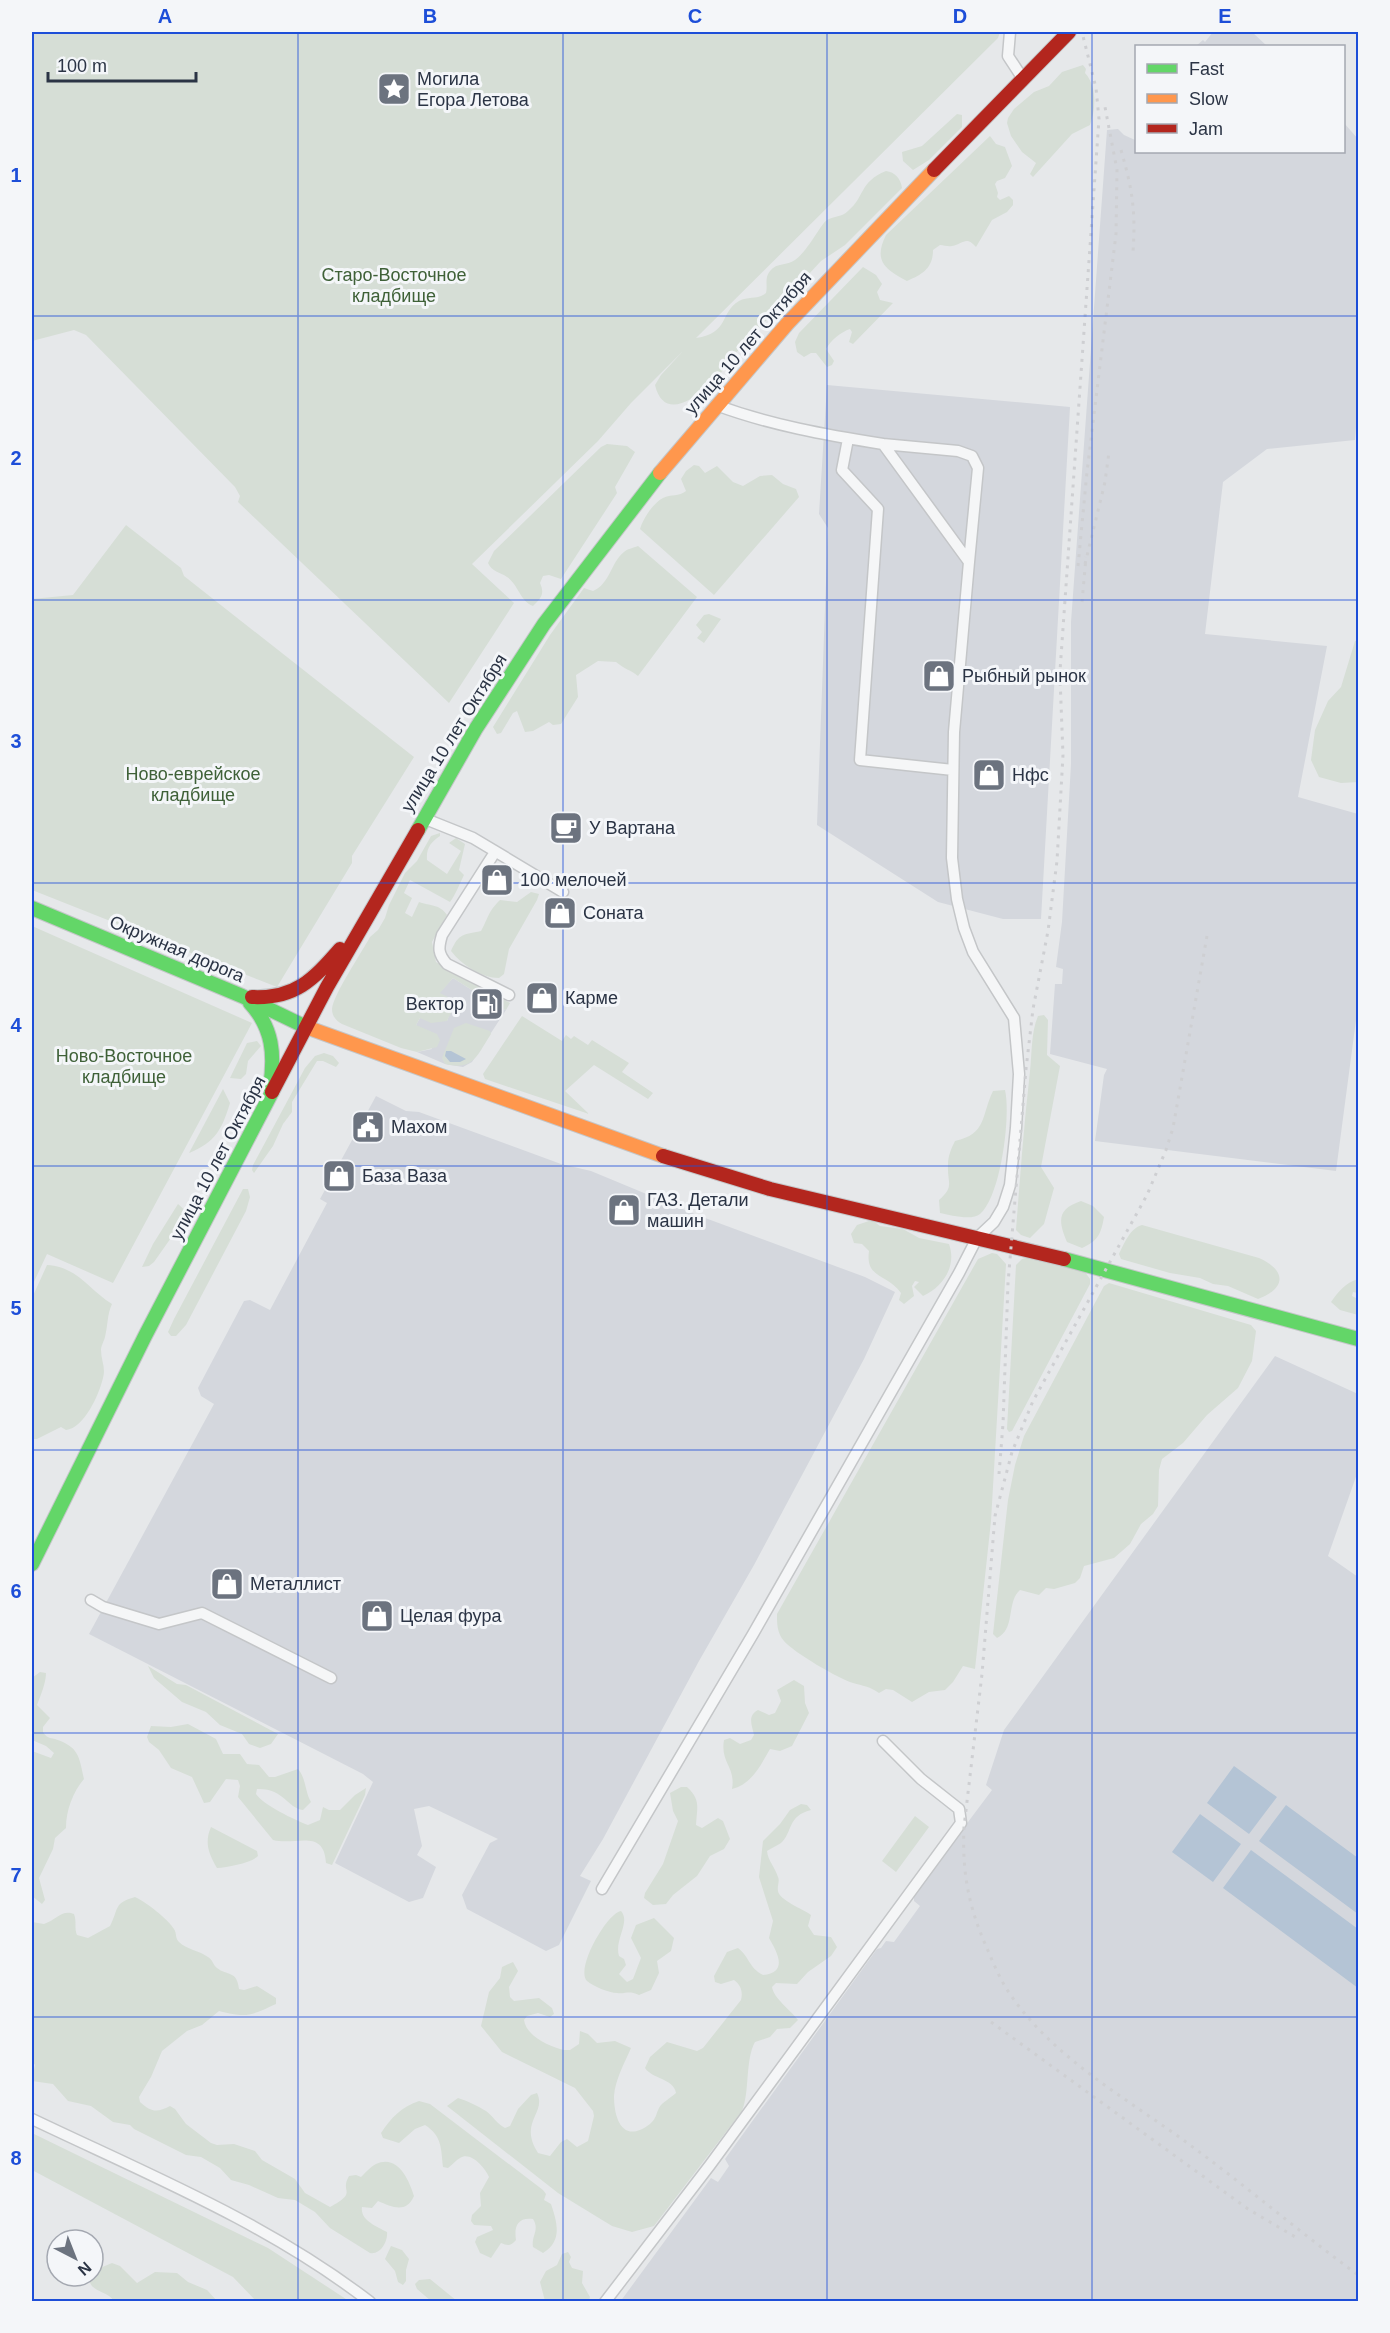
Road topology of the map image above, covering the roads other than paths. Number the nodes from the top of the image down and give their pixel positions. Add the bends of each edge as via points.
1 (1010, 32) edge
2 (1069, 32) edge
3 (1023, 79) junction
4 (716, 405) junction
5 (848, 439) junction
6 (883, 444) junction
7 (969, 562) junction
8 (953, 770) junction
9 (423, 818) junction
10 (495, 852) junction
11 (562, 892) dead end
12 (32, 908) edge
13 (357, 932) junction
14 (509, 995) dead end
15 (242, 996) junction
16 (306, 1027) junction
17 (265, 1108) junction
18 (977, 1238) junction
19 (1359, 1339) edge
20 (32, 1564) edge
21 (91, 1600) dead end
22 (331, 1678) dead end
23 (883, 1741) dead end
24 (602, 1888) dead end
25 (32, 2119) edge
26 (370, 2301) edge
27 (605, 2301) edge

1 - 3 street via 1008,56
2 - 3 main road, улица 10 лет Октября
3 - 4 main road, улица 10 лет Октября via 858,248
4 - 5 street via 747,417
4 - 9 main road, улица 10 лет Октября via 544,624
5 - 6 street
5 - 8 street via 842,470 878,509 860,760
6 - 7 street
6 - 7 street via 958,451 972,456 978,468
7 - 8 street
8 - 18 street via 952,858 957,899 973,952 1014,1018 1019,1074 1010,1185 1004,1207
9 - 10 street via 473,838
9 - 13 main road, улица 10 лет Октября
10 - 11 street
10 - 14 street via 438,946 440,957 447,964
12 - 15 main road, Окружная дорога
13 - 15 main road via 297,990 277,998
13 - 16 main road, улица 10 лет Октября
15 - 16 main road, Окружная дорога
15 - 17 main road via 257,1010 272,1036 274,1063
16 - 17 main road, улица 10 лет Октября
16 - 18 main road, Окружная дорога via 689,1165 770,1190
17 - 20 main road, улица 10 лет Октября via 145,1336
18 - 19 main road, Окружная дорога
18 - 24 street via 759,1624
21 - 22 street via 159,1624 202,1613
23 - 27 street via 959,1809 961,1823
25 - 26 street via 274,2238

